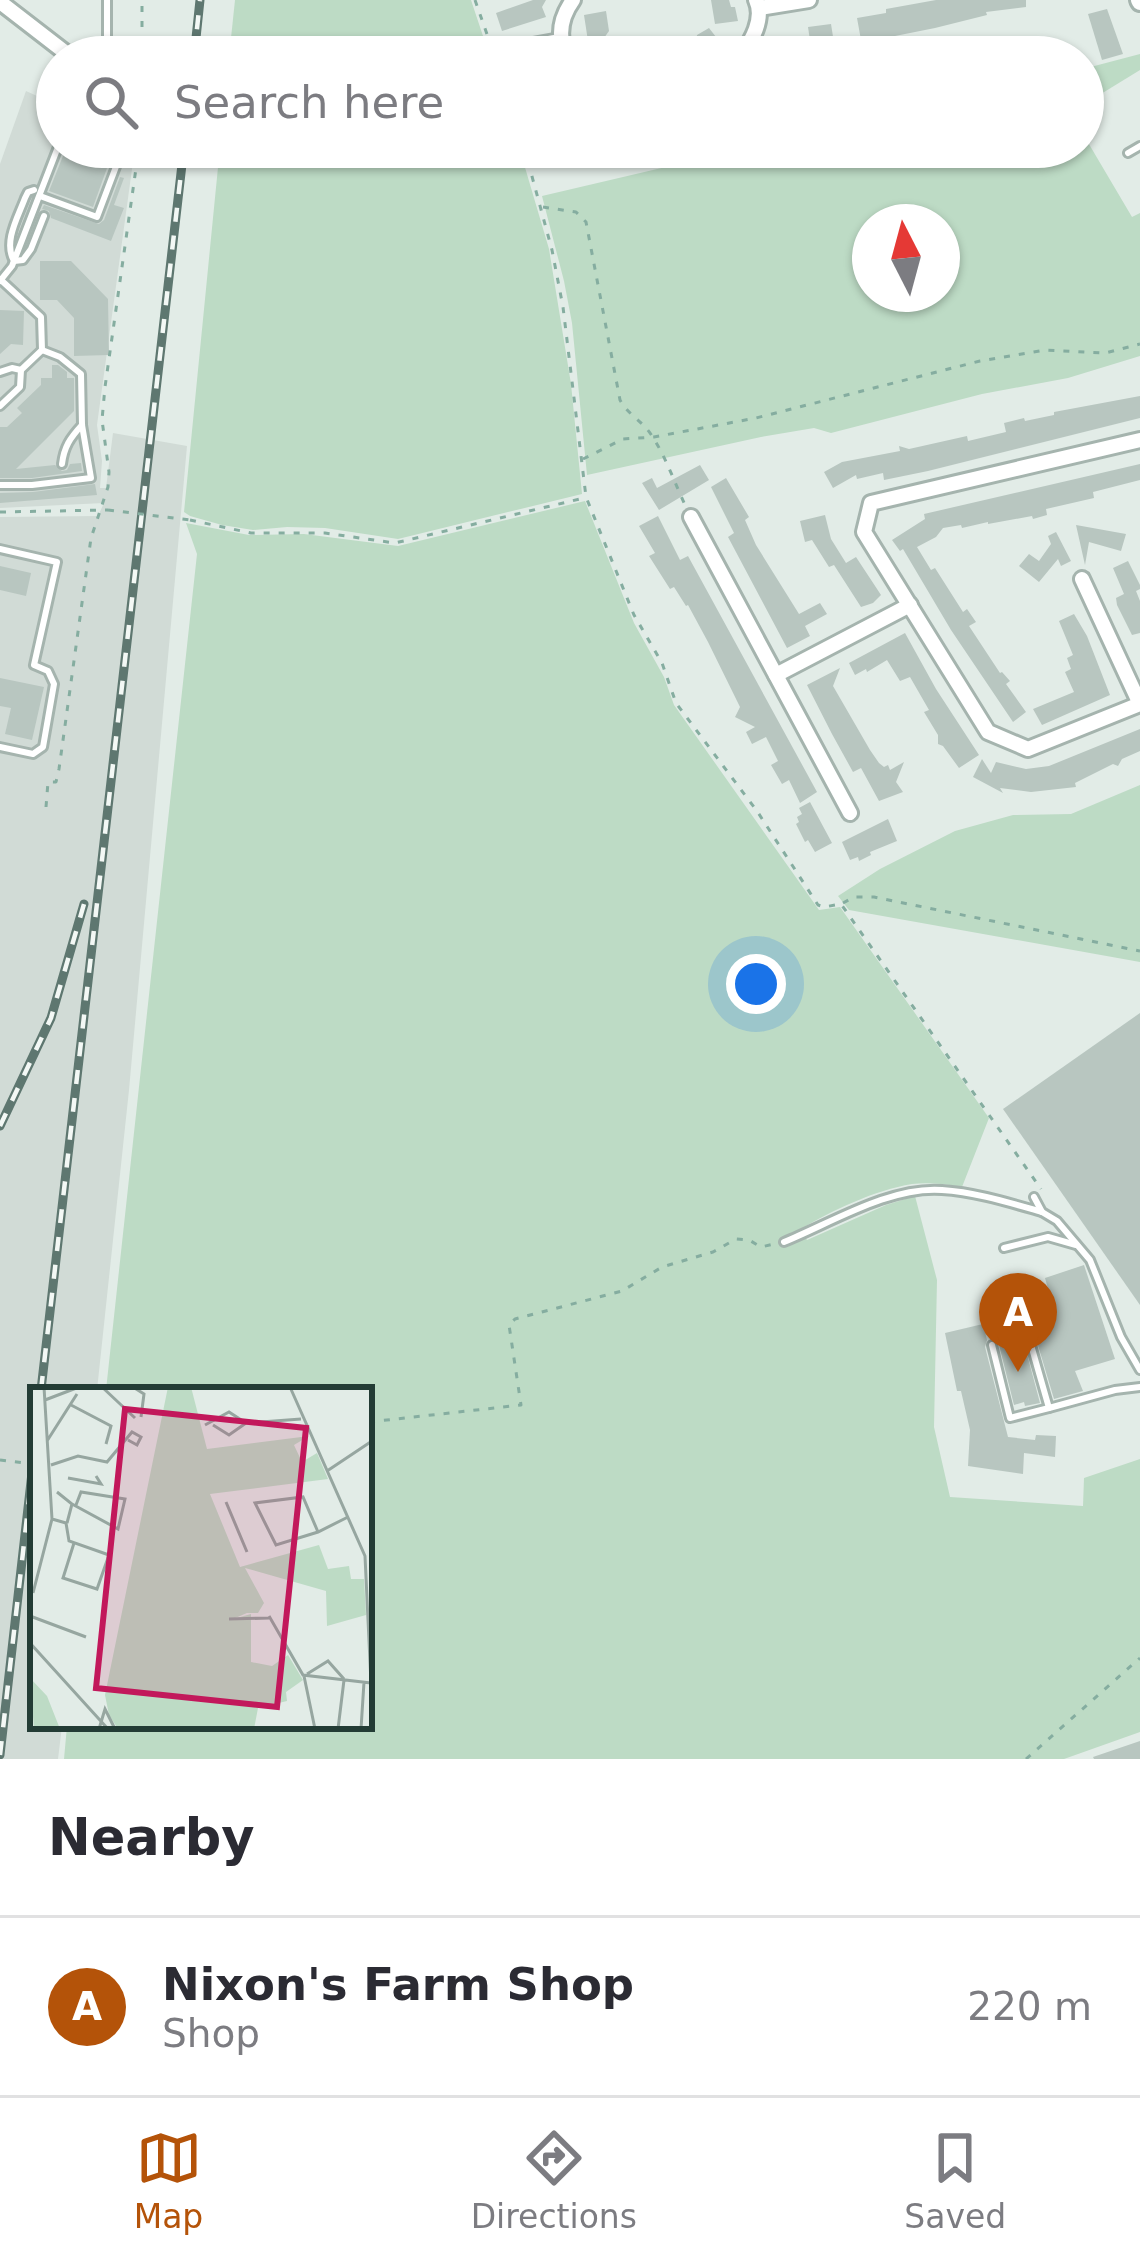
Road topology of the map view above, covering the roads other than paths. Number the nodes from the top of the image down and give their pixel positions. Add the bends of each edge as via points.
1 (107, 0) edge
2 (573, 0) edge
3 (809, 0) edge
4 (0, 2) edge
5 (758, 4) edge
6 (44, 36) edge
7 (107, 36) edge
8 (560, 36) edge
9 (752, 36) edge
10 (1140, 146) edge
11 (1128, 153) dead end
12 (48, 168) edge
13 (115, 168) edge
14 (37, 193) junction
15 (44, 216) dead end
16 (14, 261) junction
17 (1, 281) edge
18 (42, 350) junction
19 (21, 370) junction
20 (0, 372) edge
21 (0, 406) edge
22 (82, 425) junction
23 (1140, 440) edge
24 (62, 464) dead end
25 (0, 485) edge
26 (691, 518) road end
27 (0, 549) edge
28 (1082, 579) dead end
29 (910, 605) junction
30 (776, 675) junction
31 (1140, 704) edge
32 (0, 747) edge
33 (850, 813) dead end
34 (1034, 1197) dead end
35 (1042, 1212) junction
36 (784, 1242) road end
37 (1080, 1247) junction
38 (1004, 1248) dead end
39 (1029, 1338) dead end
40 (992, 1345) dead end
41 (1140, 1370) edge
42 (1140, 1388) edge
43 (1049, 1408) junction

1 - 7 lane
2 - 8 street
3 - 5 street
4 - 6 street
5 - 9 street
10 - 11 lane
12 - 14 lane
13 - 14 lane via 97,217
14 - 16 lane
15 - 16 lane via 31,249
16 - 17 lane
17 - 18 lane via 41,317
18 - 19 lane
18 - 22 lane via 81,374
19 - 20 lane
19 - 21 lane via 20,387
22 - 24 lane
22 - 25 lane via 91,478
23 - 29 street via 871,502 864,532
26 - 30 street
27 - 32 lane via 57,562 34,665 54,684 43,747 33,754
28 - 31 street
29 - 30 street
29 - 31 street via 988,731 1028,749
30 - 33 street
34 - 35 lane
35 - 36 lane via 917,1191
35 - 37 lane
37 - 38 lane via 1048,1238
37 - 41 lane
39 - 43 lane
40 - 43 lane via 1010,1418
42 - 43 lane

